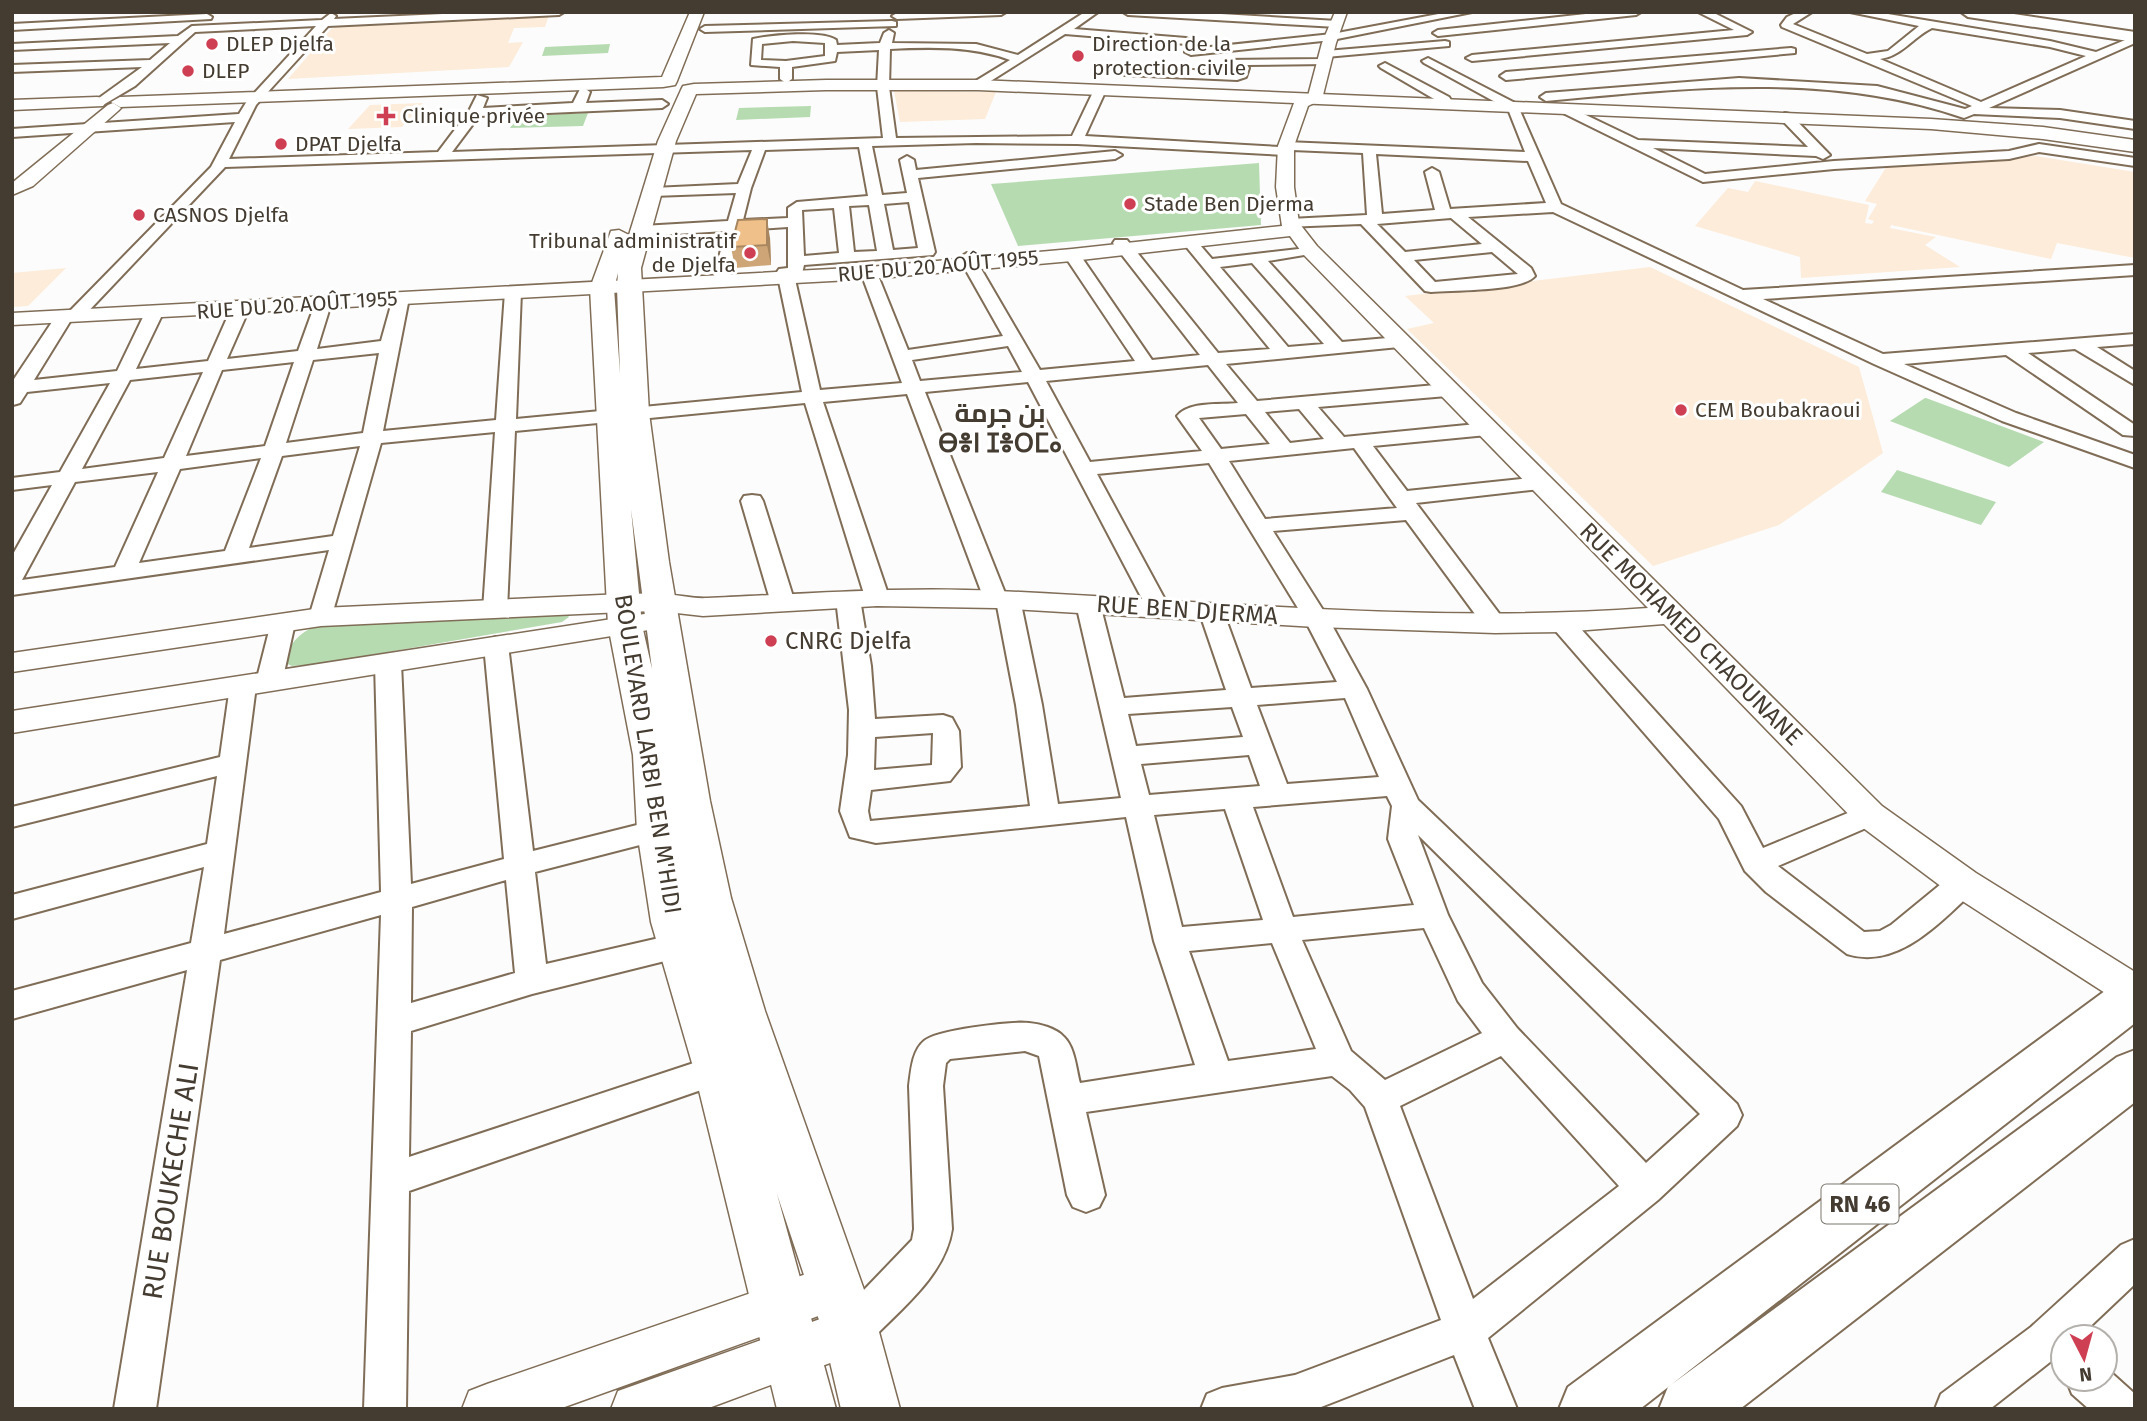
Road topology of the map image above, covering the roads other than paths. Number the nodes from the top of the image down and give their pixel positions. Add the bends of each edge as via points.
1 (335, 12) edge
2 (559, 12) edge
3 (1002, 12) edge
4 (1093, 12) edge
5 (1128, 12) edge
6 (1439, 12) edge
7 (1467, 12) edge
8 (1703, 12) edge
9 (1807, 12) edge
10 (1855, 12) edge
11 (1968, 12) edge
12 (2000, 12) edge
13 (30, 13) edge
14 (976, 13) edge
15 (1152, 13) edge
16 (1635, 14) edge
17 (209, 15) edge
18 (1356, 15) dead end
19 (1205, 16) junction
20 (1497, 16) dead end
21 (706, 18) edge
22 (896, 18) edge
23 (1401, 22) junction
24 (324, 23) junction
25 (1517, 24) junction
26 (1665, 25) dead end
27 (1865, 25) dead end
28 (1929, 25) junction
29 (12, 26) edge
30 (1224, 26) edge
31 (1330, 26) edge
32 (192, 29) junction
33 (792, 30) junction
34 (1062, 31) junction
35 (1915, 32) junction
36 (1426, 35) junction
37 (2135, 36) edge
38 (1699, 37) junction
39 (181, 39) junction
40 (1606, 45) junction
41 (12, 47) edge
42 (1188, 47) junction
43 (885, 48) junction
44 (832, 49) junction
45 (2113, 49) junction
46 (1458, 51) junction
47 (1791, 51) dead end
48 (2135, 54) edge
49 (2098, 56) junction
50 (1325, 58) junction
51 (1866, 58) junction
52 (1019, 59) junction
53 (1428, 61) dead end
54 (155, 63) junction
55 (1245, 63) junction
56 (1648, 64) junction
57 (1385, 66) dead end
58 (12, 69) edge
59 (786, 71) junction
60 (1125, 71) dead end
61 (1506, 76) junction
62 (883, 81) junction
63 (983, 83) junction
64 (679, 84) junction
65 (1689, 84) junction
66 (1304, 88) junction
67 (1100, 90) junction
68 (1547, 98) junction
69 (481, 99) junction
70 (1445, 100) junction
71 (1508, 104) junction
72 (12, 105) edge
73 (105, 105) junction
74 (249, 107) junction
75 (1967, 112) junction
76 (12, 113) edge
77 (1785, 117) junction
78 (2135, 125) edge
79 (85, 130) junction
80 (65, 131) junction
81 (12, 136) edge
82 (1048, 139) junction
83 (1077, 140) junction
84 (896, 142) junction
85 (865, 143) junction
86 (1633, 143) junction
87 (2135, 143) edge
88 (760, 146) junction
89 (1201, 147) junction
90 (1286, 148) junction
91 (1369, 149) junction
92 (656, 150) junction
93 (1820, 152) junction
94 (441, 157) junction
95 (1534, 157) junction
96 (1064, 160) junction
97 (2135, 162) edge
98 (220, 163) junction
99 (1834, 165) junction
100 (1432, 172) dead end
101 (910, 175) junction
102 (12, 180) edge
103 (744, 188) junction
104 (13, 189) edge
105 (653, 191) junction
106 (915, 197) junction
107 (876, 199) junction
108 (841, 201) junction
109 (1556, 207) junction
110 (1450, 216) junction
111 (1370, 220) junction
112 (795, 222) junction
113 (733, 226) junction
114 (642, 231) junction
115 (1298, 234) junction
116 (1189, 241) junction
117 (1123, 246) junction
118 (1495, 247) junction
119 (1072, 255) junction
120 (886, 256) junction
121 (1256, 257) junction
122 (1401, 257) junction
123 (847, 258) junction
124 (967, 261) junction
125 (1208, 264) junction
126 (2135, 270) edge
127 (790, 271) junction
128 (869, 273) junction
129 (722, 276) junction
130 (609, 285) junction
131 (513, 292) junction
132 (1740, 295) junction
133 (401, 299) junction
134 (323, 304) junction
135 (240, 309) junction
136 (154, 313) junction
137 (69, 316) junction
138 (12, 319) edge
139 (2135, 339) edge
140 (1013, 340) junction
141 (1399, 342) junction
142 (2080, 344) junction
143 (389, 346) junction
144 (1338, 348) junction
145 (2008, 348) junction
146 (1283, 353) junction
147 (304, 356) junction
148 (901, 356) junction
149 (1215, 359) junction
150 (1880, 360) junction
151 (214, 365) junction
152 (1147, 365) junction
153 (124, 375) junction
154 (1034, 376) junction
155 (2135, 379) edge
156 (913, 387) junction
157 (1447, 390) junction
158 (15, 392) edge
159 (812, 396) junction
160 (1303, 402) junction
161 (1252, 407) junction
162 (623, 414) junction
163 (506, 425) junction
164 (1487, 429) junction
165 (2133, 431) edge
166 (372, 438) junction
167 (2067, 439) junction
168 (1350, 444) junction
169 (274, 450) junction
170 (1285, 450) junction
171 (1216, 457) junction
172 (2135, 462) edge
173 (172, 463) junction
174 (1084, 469) junction
175 (66, 478) junction
176 (1540, 483) junction
177 (12, 484) edge
178 (752, 500) dead end
179 (1406, 505) junction
180 (1259, 526) junction
181 (341, 542) junction
182 (235, 556) junction
183 (124, 572) junction
184 (12, 578) edge
185 (12, 588) edge
186 (877, 597) junction
187 (848, 599) junction
188 (1002, 599) junction
189 (783, 603) junction
190 (1088, 604) junction
191 (1157, 607) junction
192 (495, 610) junction
193 (1211, 611) junction
194 (654, 612) junction
195 (1671, 615) junction
196 (321, 617) junction
197 (1316, 618) junction
198 (283, 623) junction
199 (1562, 623) junction
200 (1494, 624) junction
201 (496, 645) junction
202 (12, 663) edge
203 (388, 663) junction
204 (256, 684) junction
205 (1354, 689) junction
206 (1241, 696) junction
207 (1114, 707) junction
208 (12, 722) edge
209 (864, 729) junction
210 (1259, 745) junction
211 (1126, 756) junction
212 (233, 763) junction
213 (858, 781) junction
214 (1277, 796) junction
215 (1402, 796) junction
216 (1236, 800) junction
217 (1139, 806) junction
218 (1046, 815) junction
219 (1870, 815) junction
220 (12, 817) edge
221 (657, 831) junction
222 (222, 851) junction
223 (1756, 863) junction
224 (521, 865) junction
225 (1963, 883) junction
226 (397, 901) junction
227 (12, 907) edge
228 (1433, 915) junction
229 (1282, 930) junction
230 (1170, 941) junction
231 (681, 945) junction
232 (206, 953) junction
233 (532, 981) junction
234 (2132, 995) edge
235 (12, 1005) edge
236 (394, 1023) junction
237 (1505, 1038) junction
238 (1338, 1061) junction
239 (718, 1070) junction
240 (2135, 1072) edge
241 (1216, 1077) junction
242 (1380, 1099) junction
243 (1066, 1100) junction
244 (390, 1180) junction
245 (1645, 1188) junction
246 (1086, 1195) dead end
247 (2135, 1258) edge
248 (890, 1287) joint
249 (843, 1309) junction
250 (2077, 1323) edge
251 (785, 1330) junction
252 (1465, 1331) junction
253 (2049, 1352) edge
254 (2102, 1393) edge
255 (654, 1406) edge
256 (135, 1409) edge
257 (385, 1409) edge
258 (487, 1409) edge
259 (807, 1409) edge
260 (872, 1409) edge
261 (1223, 1409) edge
262 (1496, 1409) edge
263 (1590, 1409) edge
264 (1690, 1409) edge
265 (1956, 1409) edge
266 (2120, 1409) edge

1 - 24 street
2 - 24 street
3 - 14 street
4 - 34 street
5 - 15 street
6 - 23 street
7 - 23 street
8 - 38 street via 1747,32
9 - 51 street via 1786,25
10 - 28 street
11 - 37 main road
12 - 37 main road
13 - 29 street
14 - 22 street
15 - 19 street
16 - 25 street
17 - 29 street
17 - 32 street
18 - 31 street
19 - 30 street
19 - 42 street
20 - 25 street
21 - 33 street
21 - 64 main road
21 - 64 main road
22 - 33 street
22 - 43 street
23 - 31 street
23 - 36 street
24 - 32 street
24 - 74 street
25 - 36 street
26 - 38 street
27 - 35 street
28 - 35 street
28 - 49 street
30 - 31 street
30 - 31 street
30 - 42 street
31 - 42 street
31 - 50 street
31 - 66 street
32 - 39 street
33 - 44 street via 828,38
33 - 59 street via 757,41 755,63
34 - 42 street
34 - 52 street
35 - 51 street via 1892,54
36 - 46 street
37 - 45 street
38 - 40 street
39 - 41 street
39 - 54 street
40 - 46 street
40 - 56 street
42 - 55 street via 1209,59
43 - 44 street
43 - 52 street via 976,46
43 - 62 street
44 - 59 street via 829,61
45 - 48 street
45 - 49 street
46 - 50 street
46 - 61 street
47 - 56 street
49 - 75 street
50 - 66 street
50 - 66 street
51 - 75 street
52 - 63 street
53 - 71 street
54 - 58 street
54 - 73 street via 132,87
55 - 60 street via 1237,76
55 - 66 street
56 - 61 street
56 - 65 street
57 - 70 street
59 - 62 main road
59 - 64 main road
61 - 68 street
62 - 63 main road
62 - 64 main road
62 - 84 street
63 - 66 main road
63 - 67 main road
64 - 69 main road
64 - 69 main road via 581,100
64 - 92 main road
65 - 68 street
65 - 75 street via 1864,88
66 - 67 main road
66 - 70 main road
66 - 71 main road
66 - 90 street
67 - 83 street
68 - 71 main road
68 - 75 main road
68 - 77 main road
68 - 86 street
69 - 74 main road
69 - 94 street
70 - 71 main road
71 - 95 street
72 - 73 main road
73 - 74 main road
73 - 76 main road
73 - 79 street
73 - 80 street
74 - 79 street
74 - 98 street
75 - 78 street via 2060,114
75 - 87 main road
77 - 87 main road via 2002,129
77 - 93 street
79 - 80 street
79 - 104 street
80 - 81 street
80 - 102 street
82 - 83 street
82 - 84 street
82 - 96 street
83 - 89 street
84 - 85 street
84 - 101 street
85 - 88 street
85 - 107 street
86 - 93 street
86 - 99 street via 1703,178
88 - 92 street
88 - 103 street
89 - 90 street
89 - 96 street
90 - 91 street
90 - 115 street via 1285,187
91 - 95 street
91 - 111 street
92 - 94 street
92 - 105 main road
92 - 130 main road, BOULEVARD LARBI BEN M'HIDI
93 - 99 street
94 - 98 street
95 - 109 street
96 - 101 street
97 - 99 street via 2039,148 2010,155
98 - 137 street
100 - 110 street
101 - 106 street
103 - 105 street
103 - 113 street
105 - 114 main road
106 - 107 street
106 - 120 street via 927,252
107 - 108 street
107 - 120 street
108 - 112 street via 800,204 795,208
108 - 123 street
109 - 110 street
109 - 132 street
110 - 111 street
110 - 118 street
111 - 115 street
111 - 122 street
112 - 113 street
112 - 127 street
113 - 114 street
113 - 129 street
114 - 130 main road
115 - 116 street, RUE DU 20 AOÛT 1955
115 - 117 street, RUE DU 20 AOÛT 1955
115 - 121 street
115 - 141 street, RUE MOHAMED CHAOUNANE
116 - 117 street, RUE DU 20 AOÛT 1955
116 - 125 street
117 - 119 street, RUE DU 20 AOÛT 1955
117 - 124 street, RUE DU 20 AOÛT 1955
117 - 149 street
118 - 122 street
118 - 122 street via 1527,276 1431,287
119 - 124 street, RUE DU 20 AOÛT 1955
119 - 152 street
120 - 123 street
121 - 125 street
121 - 144 street
123 - 127 street
124 - 127 street, RUE DU 20 AOÛT 1955
124 - 128 street, RUE DU 20 AOÛT 1955
124 - 140 street
125 - 146 street
126 - 132 street
127 - 128 street, RUE DU 20 AOÛT 1955
127 - 129 street, RUE DU 20 AOÛT 1955
127 - 130 street, RUE DU 20 AOÛT 1955
127 - 159 street
128 - 148 street
129 - 130 street, RUE DU 20 AOÛT 1955
130 - 131 street, RUE DU 20 AOÛT 1955
130 - 162 main road, BOULEVARD LARBI BEN M'HIDI
131 - 133 street, RUE DU 20 AOÛT 1955
131 - 163 street
132 - 150 street
133 - 134 street, RUE DU 20 AOÛT 1955
133 - 143 street
134 - 135 street, RUE DU 20 AOÛT 1955
134 - 147 street
135 - 136 street, RUE DU 20 AOÛT 1955
135 - 151 street
136 - 137 street, RUE DU 20 AOÛT 1955
136 - 153 street
137 - 138 street, RUE DU 20 AOÛT 1955
137 - 158 street
139 - 142 street
140 - 148 street
140 - 154 street
141 - 144 street
141 - 157 street, RUE MOHAMED CHAOUNANE
142 - 145 street
142 - 155 street
143 - 147 street
143 - 166 street
144 - 146 street
145 - 150 street
145 - 165 street
146 - 149 street
147 - 151 street
147 - 169 street
148 - 156 street
149 - 152 street
149 - 161 street
150 - 167 street
151 - 153 street
151 - 173 street
152 - 154 street
153 - 158 street
153 - 175 street
154 - 156 street
154 - 174 street
156 - 159 street
156 - 188 street
157 - 160 street
157 - 164 street, RUE MOHAMED CHAOUNANE
159 - 162 street
159 - 186 street
160 - 161 street
160 - 168 street
161 - 170 street
161 - 171 street via 1187,415
162 - 163 street
162 - 194 main road, BOULEVARD LARBI BEN M'HIDI
163 - 166 street
163 - 192 street
164 - 168 street
164 - 176 street, RUE MOHAMED CHAOUNANE
165 - 167 street
166 - 169 street
166 - 181 street
167 - 172 street
168 - 170 street
168 - 179 street
169 - 173 street
169 - 182 street
170 - 171 street
171 - 174 street
171 - 180 street
173 - 175 street
173 - 183 street
174 - 191 street
175 - 177 street
175 - 184 street
176 - 179 street
176 - 195 street, RUE MOHAMED CHAOUNANE
178 - 189 street
179 - 180 street
179 - 200 street
180 - 197 street
181 - 182 street
181 - 196 street
182 - 183 street
183 - 185 street
186 - 187 street, RUE BEN DJERMA
186 - 188 street, RUE BEN DJERMA
187 - 189 street, RUE BEN DJERMA
187 - 209 street
188 - 190 street, RUE BEN DJERMA
188 - 218 street via 1029,705
189 - 194 street, RUE BEN DJERMA
190 - 191 street, RUE BEN DJERMA
190 - 207 street
191 - 193 street, RUE BEN DJERMA
192 - 194 street
192 - 196 street
193 - 197 street, RUE BEN DJERMA
193 - 206 street
194 - 201 street
194 - 221 main road, BOULEVARD LARBI BEN M'HIDI via 652,755
194 - 249 main road via 710,898 746,1024
195 - 199 street, RUE BEN DJERMA
195 - 219 street, RUE MOHAMED CHAOUNANE
196 - 198 street
197 - 200 street, RUE BEN DJERMA
197 - 205 street
198 - 202 street
198 - 204 street, RUE BOUKECHE ALI
199 - 200 street, RUE BEN DJERMA
199 - 223 street via 1731,813
201 - 203 street
201 - 224 street
203 - 204 street
203 - 226 street
204 - 208 street
204 - 212 street, RUE BOUKECHE ALI
205 - 206 street
205 - 215 street
206 - 207 street
206 - 210 street
207 - 211 street
209 - 213 street
209 - 213 street via 943,724 947,767 940,774
210 - 211 street
210 - 214 street
211 - 217 street
212 - 220 street
212 - 222 street, RUE BOUKECHE ALI
213 - 218 street via 852,807 860,830
214 - 215 street
214 - 216 street
215 - 228 street via 1403,839
215 - 245 street via 1724,1115
216 - 217 street
216 - 229 street
217 - 218 street
217 - 230 street
219 - 223 street
219 - 225 street, RUE MOHAMED CHAOUNANE
221 - 224 street
221 - 231 main road, BOULEVARD LARBI BEN M'HIDI
222 - 227 street
222 - 232 street, RUE BOUKECHE ALI
223 - 225 street via 1858,945 1874,947 1894,940
224 - 226 street
224 - 233 street
225 - 234 street, RUE MOHAMED CHAOUNANE
226 - 232 street
226 - 236 street
228 - 229 street
228 - 237 street via 1470,992
229 - 230 street
229 - 238 street
230 - 241 street
231 - 233 street
231 - 239 main road, BOULEVARD LARBI BEN M'HIDI
232 - 235 street
232 - 256 street, RUE BOUKECHE ALI
233 - 236 street
234 - 263 main road, RN 46
236 - 244 street
237 - 242 street
237 - 245 street
238 - 241 street
238 - 242 street
239 - 244 street
239 - 251 main road, BOULEVARD LARBI BEN M'HIDI
240 - 264 main road, RN 46
241 - 243 street
242 - 252 street
243 - 246 street
243 - 248 street via 1055,1049 1037,1038 942,1046 933,1053 926,1086 932,1241 925,1255
244 - 257 street
245 - 252 street
247 - 250 street
248 - 249 street
249 - 251 street
249 - 260 main road
251 - 255 street
251 - 258 street
251 - 259 main road, BOULEVARD LARBI BEN M'HIDI
252 - 261 street via 1295,1396
252 - 262 street
253 - 265 street
254 - 266 street

